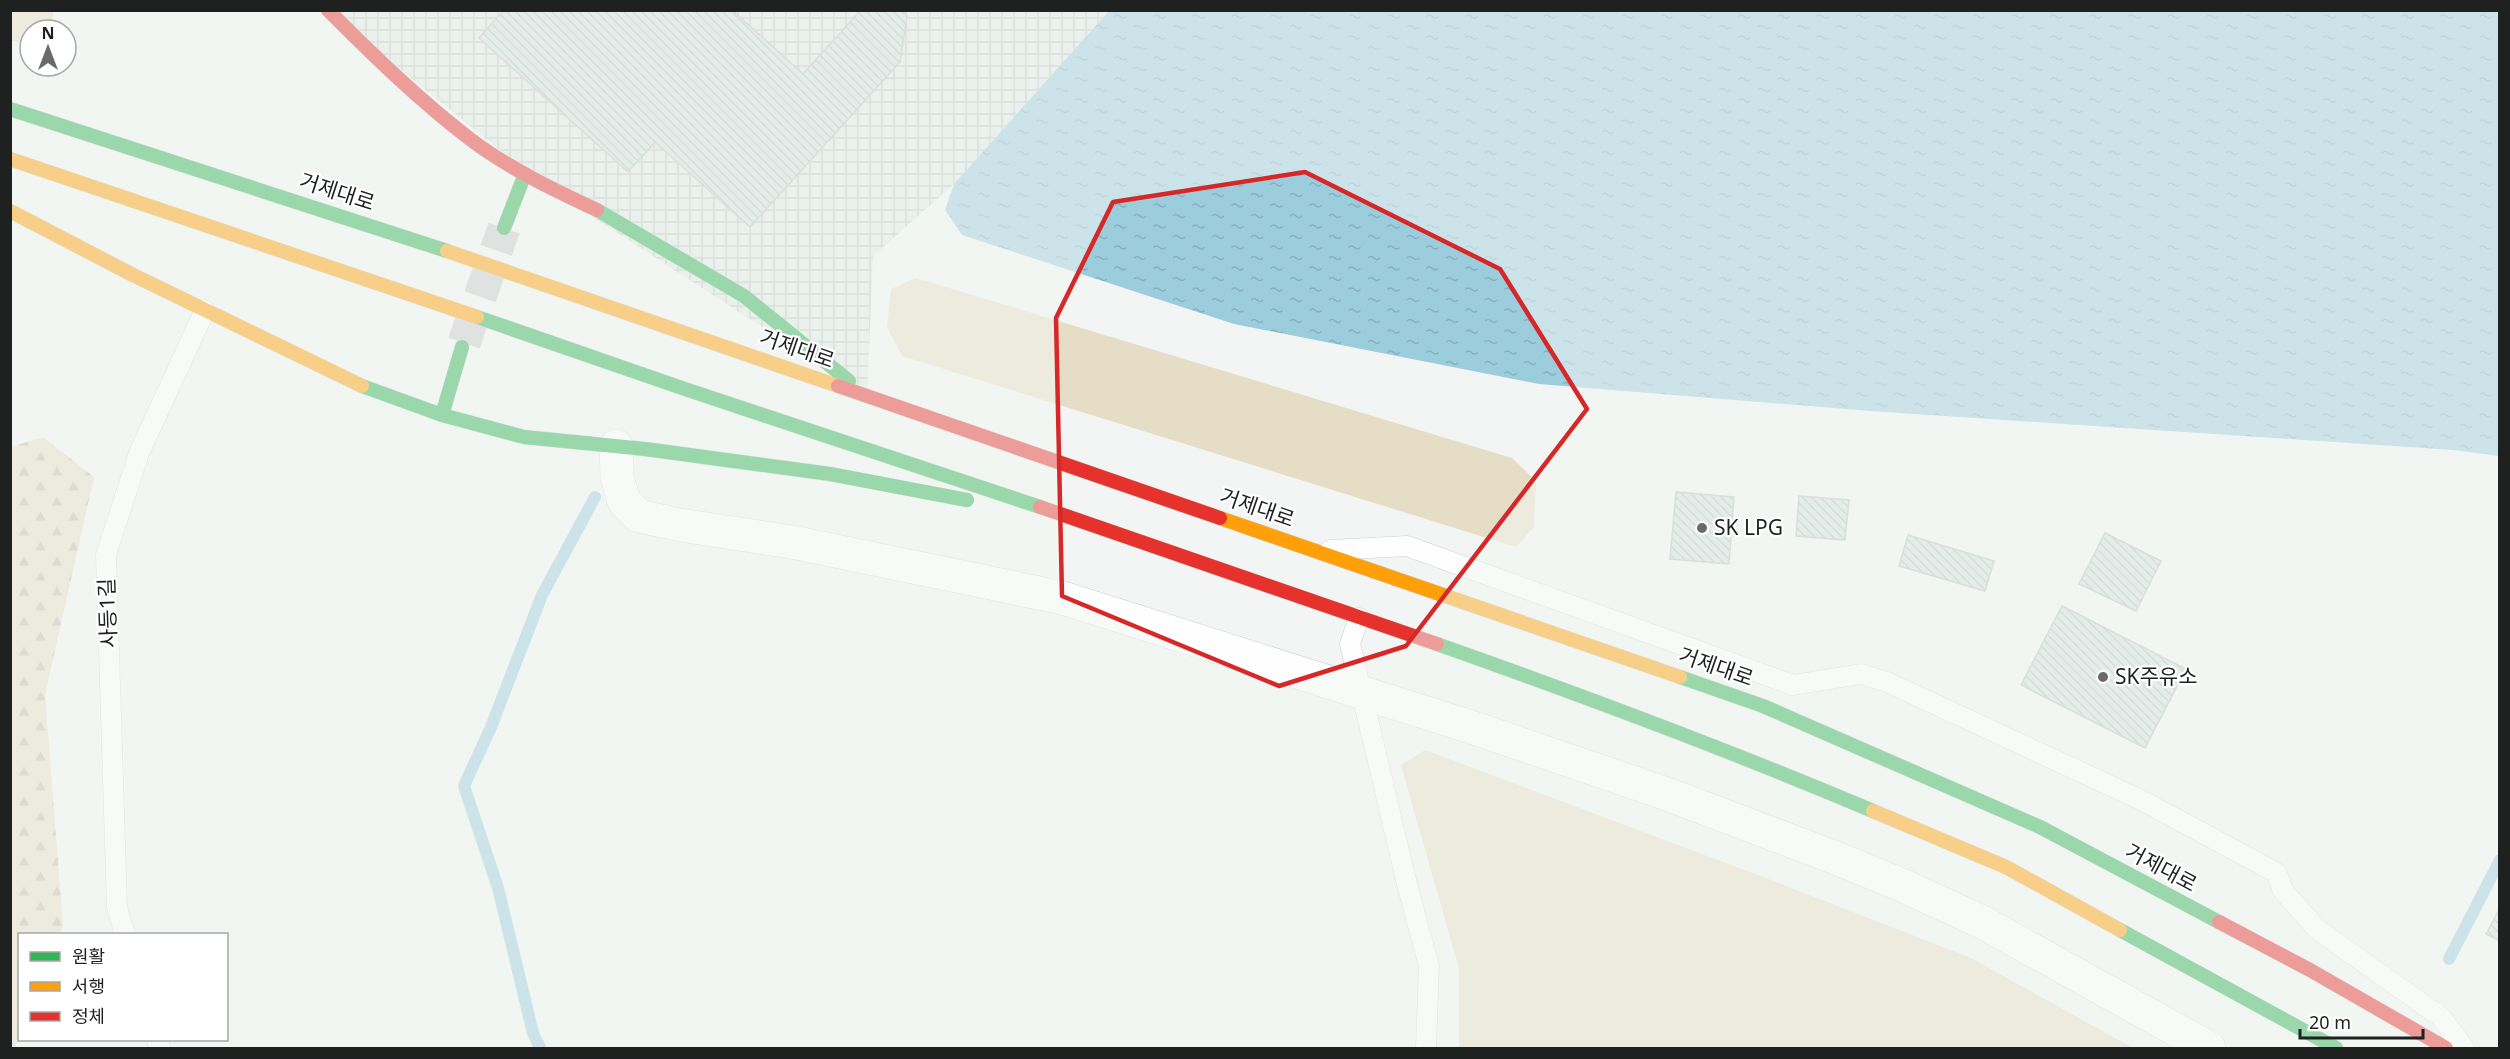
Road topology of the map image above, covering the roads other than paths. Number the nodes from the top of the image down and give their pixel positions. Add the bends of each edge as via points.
1 (328, 10) edge
2 (10, 109) edge
3 (10, 159) edge
4 (525, 174) junction
5 (10, 211) edge
6 (504, 228) tunnel mouth
7 (205, 310) junction
8 (462, 347) tunnel mouth
9 (867, 395) junction
10 (442, 415) junction
11 (616, 446) junction
12 (1087, 522) junction
13 (1316, 551) junction
14 (1359, 618) junction
15 (1360, 692) junction
16 (125, 933) edge
17 (1426, 1048) edge
18 (2210, 1048) edge
19 (2336, 1048) edge
20 (2446, 1048) edge
21 (2464, 1048) edge

1 - 4 main road via 390,71 471,140
2 - 9 main road, 거제대로 via 388,231
3 - 12 main road
4 - 6 main road
4 - 9 main road via 597,210 744,296
5 - 7 main road
7 - 10 main road via 362,386
7 - 16 lane, 사등1길 via 139,453 106,555 117,907
8 - 10 main road
9 - 13 main road, 거제대로
10 - 11 main road via 524,437
11 - 12 main road via 830,474
11 - 15 street via 617,477 624,501 639,516 792,542 1062,598
12 - 14 main road
13 - 20 main road, 거제대로 via 1763,706 2019,818 2310,970
13 - 21 lane via 1407,546 1792,685 1861,674 1887,682 2141,800 2277,873 2283,891 2318,930 2441,1017
14 - 15 lane via 1350,644
14 - 19 main road via 1746,757 2006,867
15 - 17 lane via 1429,966
15 - 18 street via 1666,794 1865,870 1982,922

